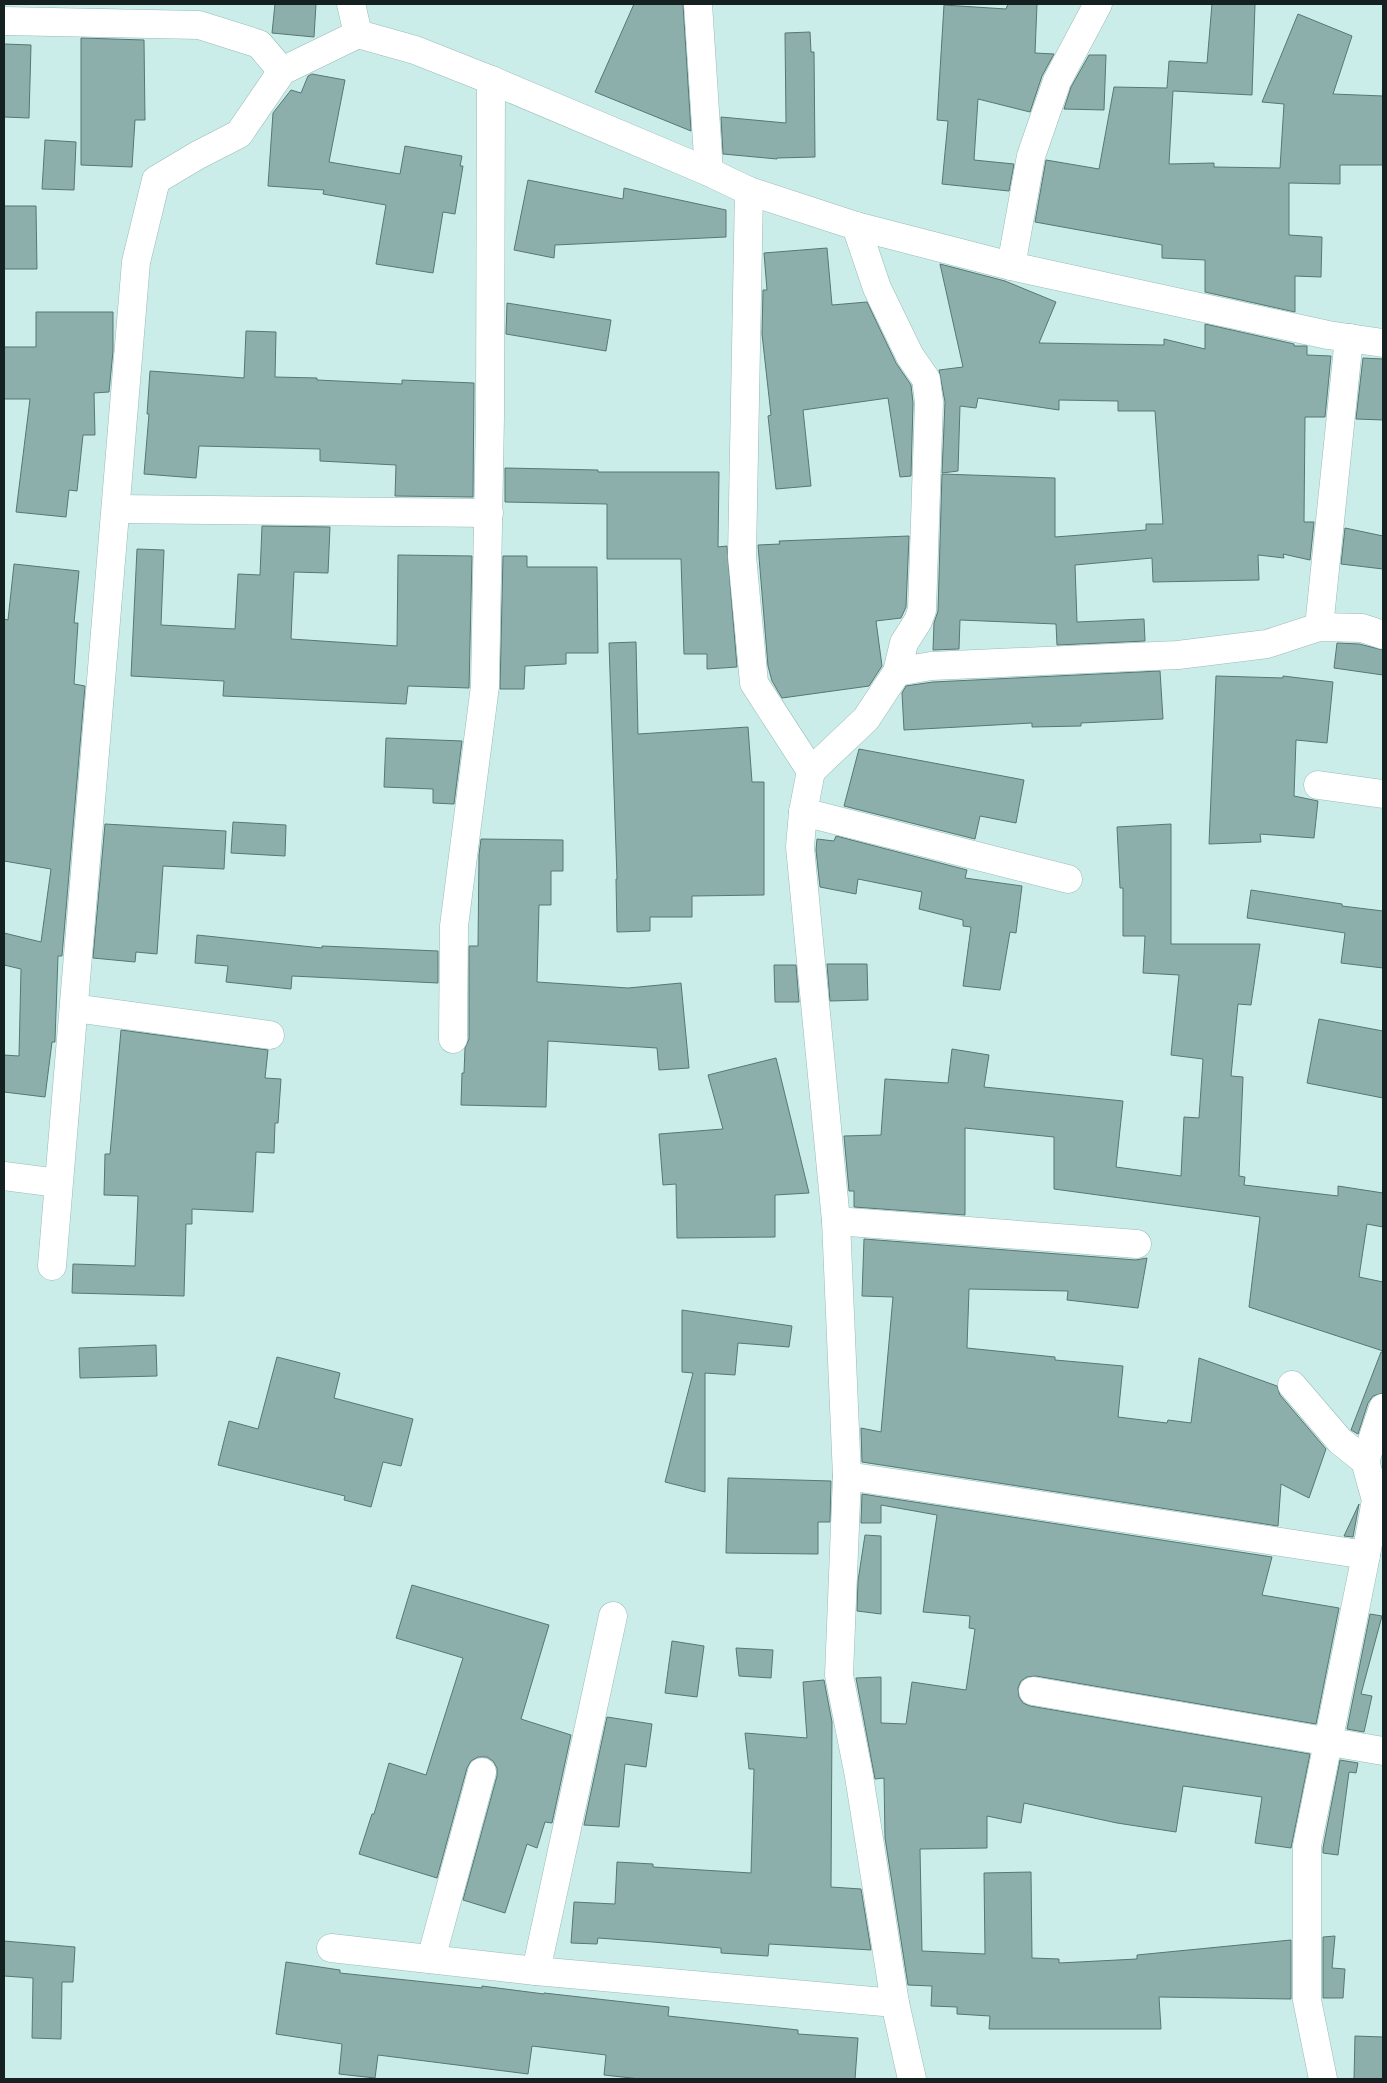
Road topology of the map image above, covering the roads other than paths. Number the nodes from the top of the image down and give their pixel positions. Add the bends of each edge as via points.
1 (351, 4) edge
2 (698, 4) edge
3 (1098, 4) edge
4 (4, 21) edge
5 (358, 34) junction
6 (282, 71) junction
7 (491, 80) junction
8 (709, 172) junction
9 (749, 191) junction
10 (856, 226) junction
11 (1011, 266) junction
12 (1349, 338) junction
13 (1383, 343) edge
14 (116, 509) junction
15 (488, 513) junction
16 (1318, 627) junction
17 (1383, 635) edge
18 (897, 672) junction
19 (811, 770) junction
20 (1318, 785) dead end
21 (1383, 794) edge
22 (803, 812) junction
23 (1068, 879) dead end
24 (74, 1008) junction
25 (270, 1035) dead end
26 (453, 1039) dead end
27 (4, 1176) edge
28 (58, 1183) junction
29 (836, 1221) junction
30 (1137, 1244) dead end
31 (52, 1266) dead end
32 (1292, 1385) dead end
33 (1383, 1408) edge
34 (1365, 1461) junction
35 (847, 1476) junction
36 (1380, 1502) edge
37 (1366, 1555) junction
38 (613, 1616) dead end
39 (1033, 1691) dead end
40 (1328, 1740) junction
41 (1383, 1751) edge
42 (482, 1772) dead end
43 (331, 1948) dead end
44 (431, 1959) junction
45 (536, 1971) junction
46 (895, 2003) junction
47 (912, 2079) edge
48 (1323, 2079) edge

1 - 5 street
2 - 8 street
3 - 11 street via 1057,81 1031,156
4 - 6 street via 199,26 259,44
5 - 6 street
5 - 7 street via 415,50
6 - 14 street via 239,134 156,180 136,262
7 - 8 street
7 - 15 street
8 - 9 street
9 - 10 street
9 - 19 street via 742,556 754,683
10 - 11 street
10 - 18 street via 877,288 910,356 926,379 929,402 922,610 904,643
11 - 12 street
12 - 13 street
12 - 16 street
14 - 15 street
14 - 24 street
15 - 26 street via 485,686 454,926
16 - 17 street via 1362,628
16 - 18 street via 1267,644 1178,655 931,666
18 - 19 street via 866,719
19 - 22 street
20 - 21 street
22 - 23 street
22 - 29 street via 800,847
24 - 25 street
24 - 28 street
27 - 28 street
28 - 31 street
29 - 30 street
29 - 35 street
32 - 34 street via 1340,1441
33 - 34 street
34 - 36 street
35 - 37 street
35 - 46 street via 839,1675 859,1776
36 - 37 street
37 - 40 street
38 - 45 street
39 - 40 street
40 - 41 street
40 - 48 street via 1307,1846 1307,2000
42 - 44 street
43 - 44 street
44 - 45 street
45 - 46 street
46 - 47 street

